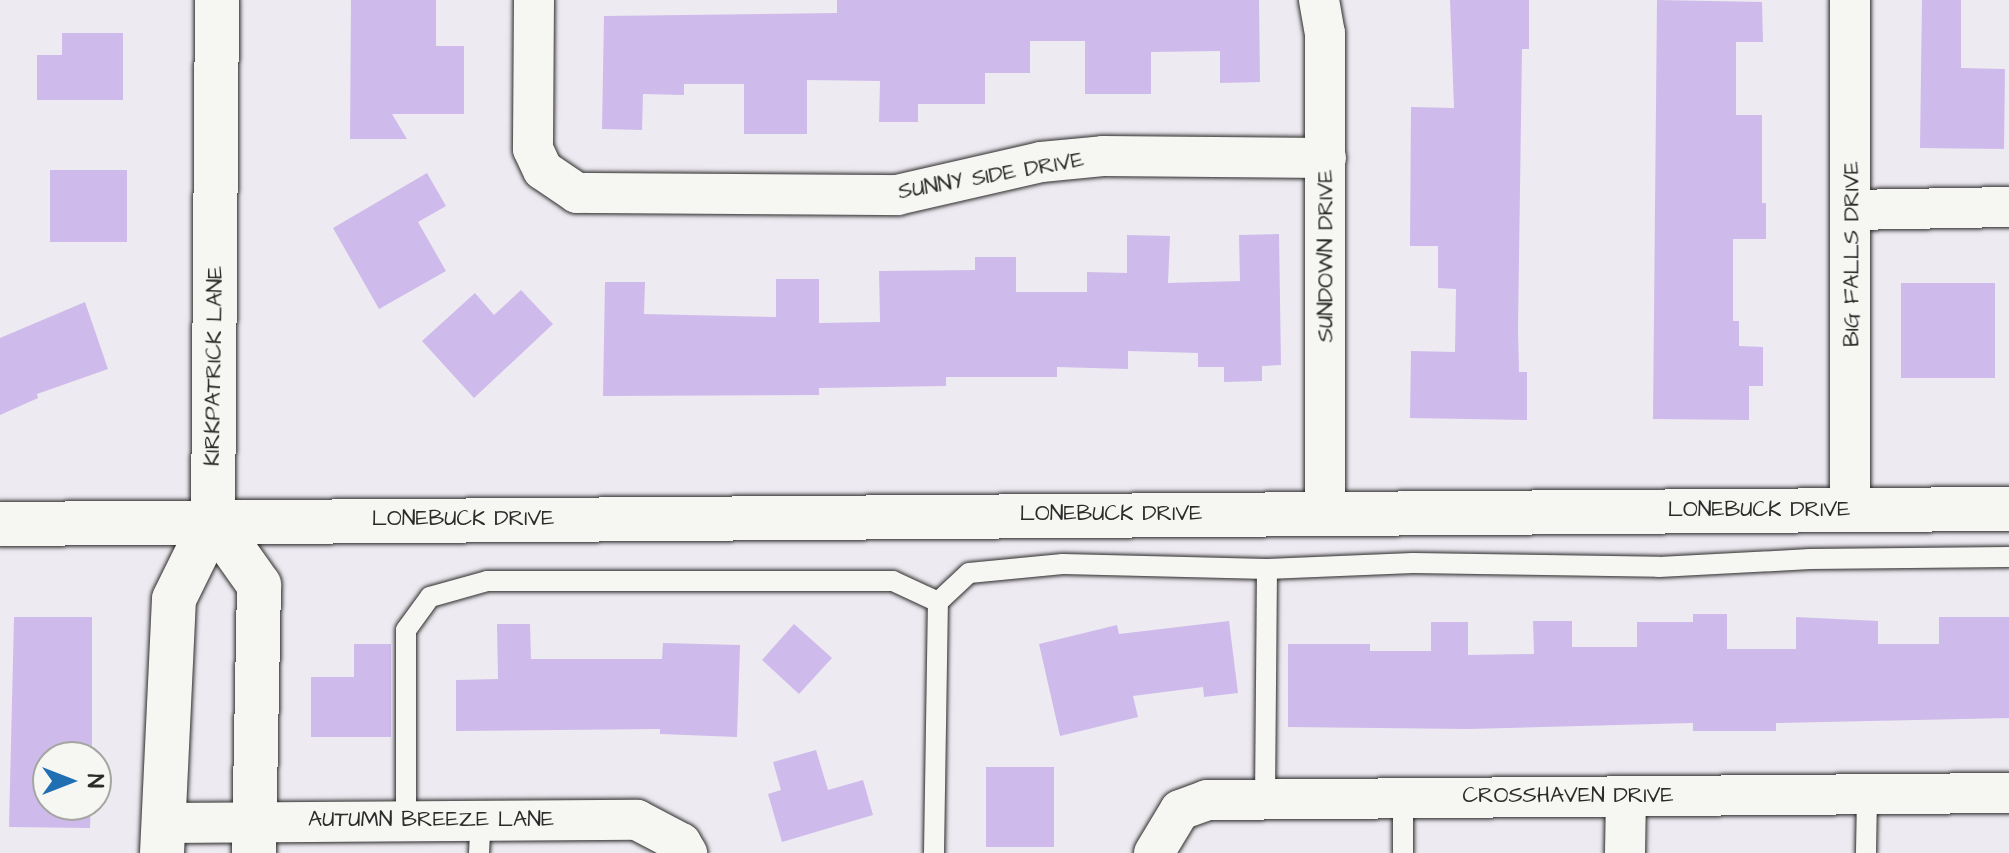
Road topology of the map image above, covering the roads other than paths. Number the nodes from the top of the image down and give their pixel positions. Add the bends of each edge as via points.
1 (217, 0) edge
2 (534, 0) edge
3 (1319, 0) edge
4 (1850, 0) edge
5 (1326, 158) junction
6 (2009, 207) edge
7 (1852, 210) junction
8 (1850, 509) junction
9 (2009, 509) edge
10 (1325, 513) junction
11 (213, 520) junction
12 (0, 524) edge
13 (2009, 557) edge
14 (1267, 569) junction
15 (938, 602) junction
16 (2009, 793) edge
17 (1867, 794) junction
18 (1626, 796) junction
19 (1403, 797) junction
20 (1265, 798) junction
21 (406, 820) junction
22 (254, 837) edge
23 (480, 837) edge
24 (164, 838) edge
25 (687, 853) edge
26 (934, 853) edge
27 (1154, 853) edge
28 (1403, 853) edge
29 (1625, 853) edge
30 (1866, 853) edge

1 - 11 street, KIRKPATRICK LANE
2 - 5 street, SUNNY SIDE DRIVE via 533,149 543,170 577,193 897,195 1041,162 1103,156
3 - 5 street, SUNDOWN DRIVE via 1325,33
4 - 7 street, BIG FALLS DRIVE
5 - 10 street, SUNDOWN DRIVE
6 - 7 street
7 - 8 street, BIG FALLS DRIVE
8 - 9 street, LONEBUCK DRIVE
8 - 10 street, LONEBUCK DRIVE
10 - 11 street, LONEBUCK DRIVE
11 - 12 street
11 - 22 street via 259,585
11 - 24 street via 174,599
13 - 14 lane via 1659,567 1413,563
14 - 15 lane via 1063,564 969,573
14 - 20 lane
15 - 21 lane via 893,581 487,581 430,597 406,630
15 - 26 lane
16 - 17 street, CROSSHAVEN DRIVE
17 - 18 street, CROSSHAVEN DRIVE
17 - 30 lane
18 - 19 street, CROSSHAVEN DRIVE
18 - 29 street
19 - 20 street, CROSSHAVEN DRIVE
19 - 28 lane
20 - 27 street, CROSSHAVEN DRIVE via 1207,800 1180,810
21 - 22 street, AUTUMN BREEZE LANE
21 - 23 street, AUTUMN BREEZE LANE
22 - 24 street, AUTUMN BREEZE LANE
23 - 25 street, AUTUMN BREEZE LANE via 637,820 681,843

